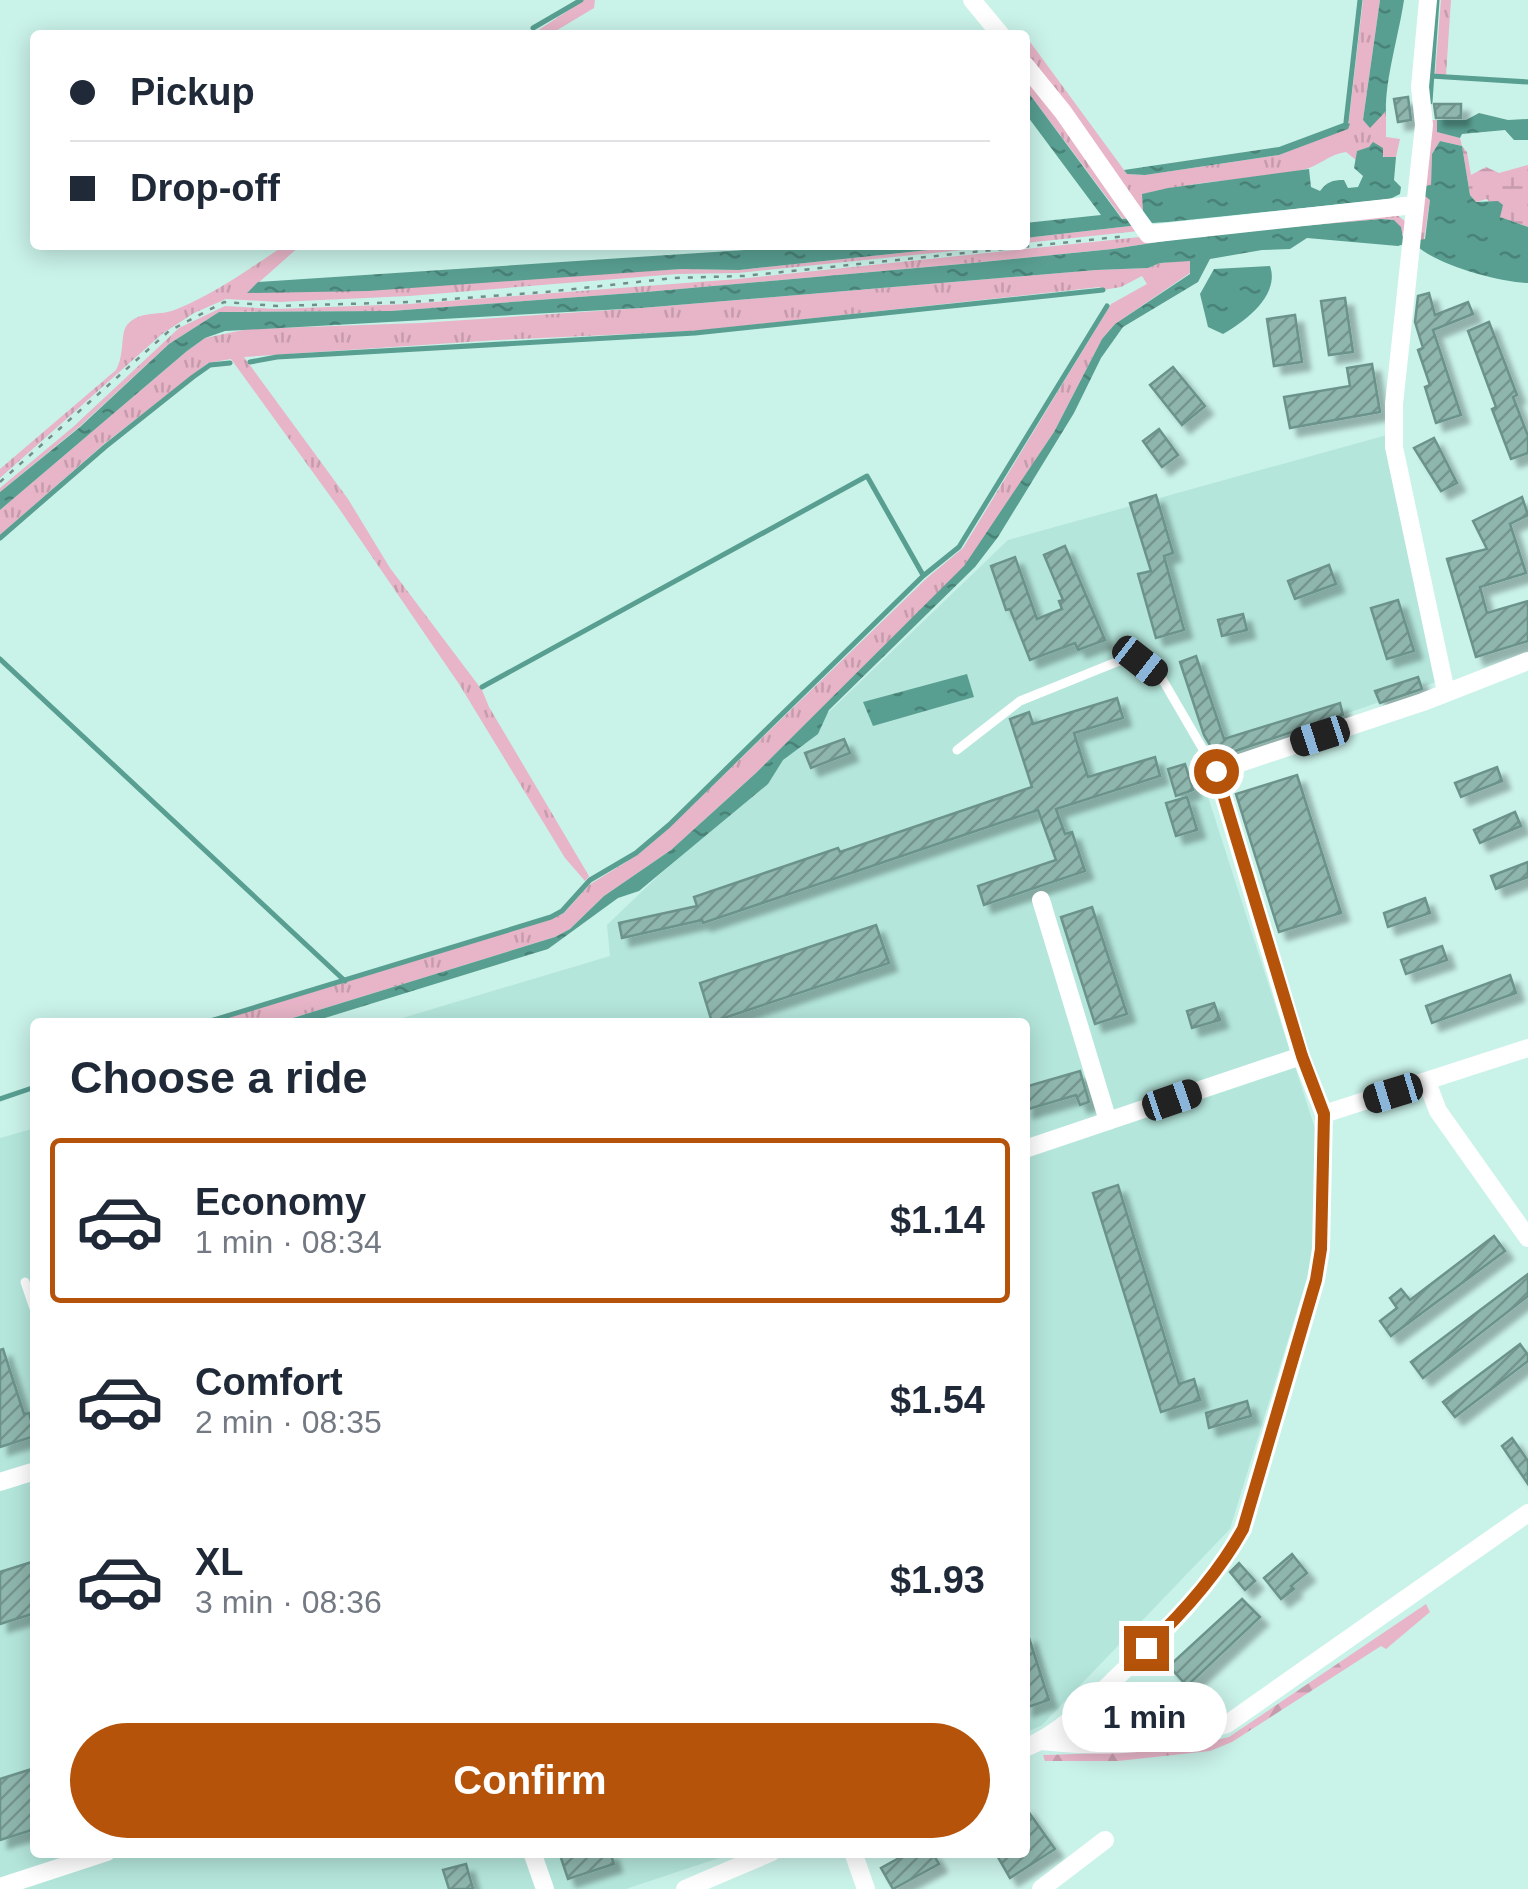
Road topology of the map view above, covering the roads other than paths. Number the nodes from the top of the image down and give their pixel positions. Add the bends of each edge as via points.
1 (972, 0) edge
2 (1428, 0) edge
3 (997, 30) edge
4 (1030, 70) edge
5 (1414, 205) junction
6 (1528, 662) edge
7 (1446, 692) junction
8 (957, 750) dead end
9 (1216, 771) junction
10 (1040, 900) dead end
11 (1528, 1048) edge
12 (1302, 1056) junction
13 (1427, 1082) junction
14 (1324, 1114) junction
15 (1108, 1121) junction
16 (1030, 1150) edge
17 (1528, 1238) edge
18 (25, 1282) dead end
19 (30, 1296) edge
20 (30, 1473) edge
21 (0, 1482) edge
22 (1528, 1514) edge
23 (1033, 1744) edge
24 (1105, 1840) dead end
25 (88, 1858) edge
26 (534, 1858) edge
27 (758, 1858) edge
28 (854, 1858) edge
29 (0, 1887) edge
30 (545, 1889) edge
31 (686, 1889) edge
32 (866, 1889) edge
33 (1041, 1889) edge

1 - 3 street
2 - 5 street
4 - 5 street via 1148,234
5 - 7 street via 1394,447
6 - 7 street
7 - 9 street
8 - 9 lane via 1020,700 1124,660 1140,661 1161,676
9 - 12 street
10 - 15 street
11 - 13 street
12 - 14 street
12 - 15 street
13 - 14 street
13 - 17 street via 1438,1111
14 - 23 street via 1316,1280 1243,1529 1174,1622 1092,1700
15 - 16 street
18 - 19 lane
20 - 21 street
22 - 23 street via 1227,1724 1144,1744
24 - 33 street
25 - 29 street
26 - 30 street
27 - 31 street
28 - 32 street

